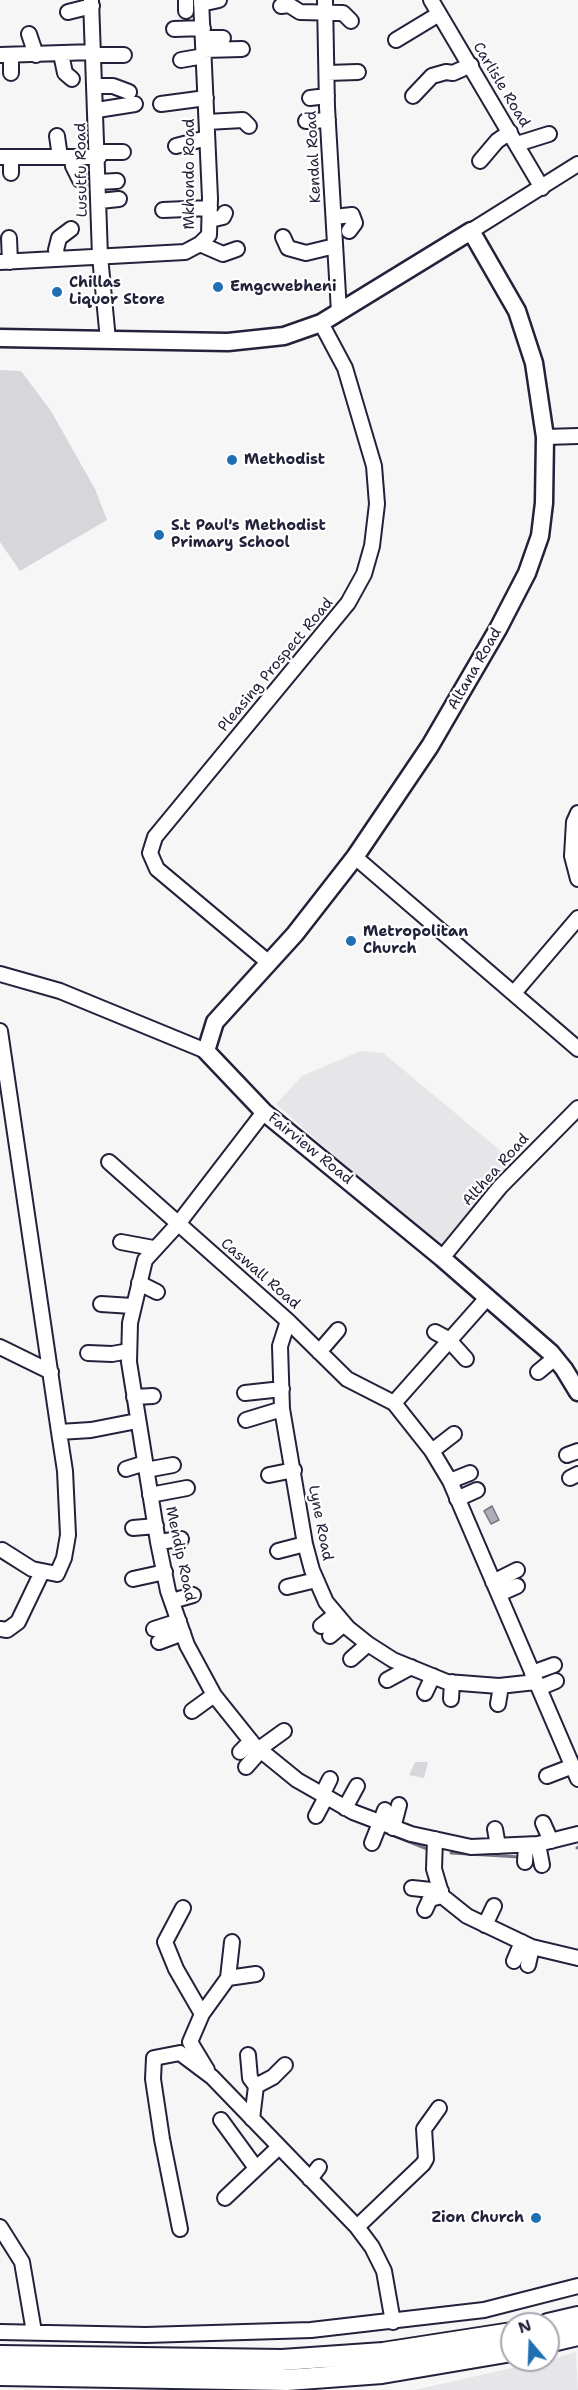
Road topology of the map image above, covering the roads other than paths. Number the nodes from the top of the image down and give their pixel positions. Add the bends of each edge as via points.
1 (219, 0) edge
2 (431, 0) edge
3 (201, 2) edge
4 (92, 3) edge
5 (281, 6) dead end
6 (325, 6) edge
7 (68, 12) dead end
8 (439, 14) junction
9 (351, 21) dead end
10 (174, 28) dead end
11 (29, 34) dead end
12 (223, 38) dead end
13 (396, 40) dead end
14 (204, 43) junction
15 (242, 49) dead end
16 (94, 53) junction
17 (36, 54) junction
18 (61, 54) junction
19 (124, 54) dead end
20 (5, 55) edge
21 (181, 60) dead end
22 (471, 65) junction
23 (358, 72) dead end
24 (11, 73) dead end
25 (327, 73) junction
26 (72, 79) dead end
27 (95, 86) junction
28 (327, 96) junction
29 (414, 96) dead end
30 (206, 98) junction
31 (310, 98) dead end
32 (161, 105) dead end
33 (97, 110) junction
34 (328, 120) junction
35 (306, 121) dead end
36 (207, 122) junction
37 (249, 126) dead end
38 (510, 132) junction
39 (549, 134) dead end
40 (57, 136) dead end
41 (207, 138) junction
42 (517, 144) junction
43 (176, 146) dead end
44 (123, 152) dead end
45 (98, 155) junction
46 (5, 157) edge
47 (66, 157) junction
48 (480, 161) dead end
49 (578, 164) edge
50 (11, 173) dead end
51 (80, 180) dead end
52 (117, 181) dead end
53 (98, 182) junction
54 (542, 188) junction
55 (119, 199) dead end
56 (100, 201) junction
57 (178, 202) dead end
58 (210, 208) junction
59 (164, 210) dead end
60 (225, 213) dead end
61 (334, 217) junction
62 (71, 230) dead end
63 (349, 231) dead end
64 (471, 231) junction
65 (9, 237) dead end
66 (283, 237) dead end
67 (200, 244) junction
68 (335, 246) junction
69 (237, 249) dead end
70 (100, 256) junction
71 (58, 259) junction
72 (5, 262) edge
73 (339, 312) junction
74 (321, 323) junction
75 (0, 338) edge
76 (108, 340) junction
77 (545, 436) junction
78 (578, 436) edge
79 (578, 813) edge
80 (356, 857) junction
81 (578, 879) edge
82 (578, 918) edge
83 (268, 962) junction
84 (0, 974) edge
85 (514, 993) junction
86 (0, 1031) edge
87 (578, 1050) edge
88 (206, 1051) junction
89 (578, 1108) edge
90 (264, 1112) junction
91 (109, 1162) dead end
92 (178, 1224) junction
93 (122, 1242) dead end
94 (153, 1248) junction
95 (442, 1258) junction
96 (139, 1283) junction
97 (157, 1292) dead end
98 (487, 1298) junction
99 (101, 1304) dead end
100 (132, 1306) junction
101 (288, 1321) junction
102 (338, 1330) dead end
103 (441, 1336) junction
104 (0, 1347) edge
105 (129, 1351) junction
106 (319, 1352) junction
107 (88, 1353) dead end
108 (555, 1358) junction
109 (466, 1359) dead end
110 (406, 1365) dead end
111 (421, 1371) junction
112 (51, 1372) junction
113 (538, 1372) dead end
114 (282, 1389) junction
115 (578, 1392) edge
116 (245, 1393) dead end
117 (153, 1396) dead end
118 (134, 1397) junction
119 (394, 1403) junction
120 (282, 1408) junction
121 (246, 1420) dead end
122 (137, 1421) junction
123 (59, 1432) junction
124 (454, 1434) dead end
125 (432, 1451) junction
126 (173, 1465) dead end
127 (145, 1467) junction
128 (126, 1469) dead end
129 (294, 1470) junction
130 (470, 1473) dead end
131 (269, 1475) dead end
132 (450, 1481) junction
133 (187, 1488) dead end
134 (477, 1490) dead end
135 (150, 1495) junction
136 (457, 1499) junction
137 (156, 1526) junction
138 (133, 1528) dead end
139 (182, 1539) dead end
140 (158, 1542) junction
141 (305, 1544) junction
142 (2, 1550) dead end
143 (278, 1551) dead end
144 (517, 1570) dead end
145 (42, 1572) junction
146 (165, 1572) junction
147 (133, 1579) dead end
148 (316, 1580) junction
149 (517, 1586) dead end
150 (287, 1587) dead end
151 (496, 1588) junction
152 (194, 1594) dead end
153 (172, 1601) junction
154 (340, 1619) junction
155 (181, 1627) junction
156 (0, 1629) edge
157 (326, 1631) dead end
158 (157, 1635) dead end
159 (368, 1644) junction
160 (351, 1659) dead end
161 (554, 1665) dead end
162 (411, 1666) junction
163 (433, 1676) junction
164 (387, 1680) dead end
165 (536, 1681) junction
166 (556, 1681) dead end
167 (452, 1682) junction
168 (501, 1686) junction
169 (425, 1693) dead end
170 (214, 1695) junction
171 (452, 1699) dead end
172 (498, 1704) dead end
173 (192, 1711) dead end
174 (284, 1731) dead end
175 (257, 1747) junction
176 (240, 1752) dead end
177 (246, 1767) dead end
178 (576, 1771) edge
179 (547, 1776) dead end
180 (330, 1779) dead end
181 (357, 1786) dead end
182 (324, 1796) junction
183 (399, 1805) dead end
184 (345, 1808) junction
185 (385, 1810) dead end
186 (316, 1816) dead end
187 (543, 1824) dead end
188 (386, 1826) junction
189 (495, 1829) dead end
190 (578, 1834) edge
191 (435, 1839) junction
192 (538, 1843) junction
193 (372, 1844) dead end
194 (498, 1846) junction
195 (525, 1862) dead end
196 (542, 1865) dead end
197 (412, 1888) dead end
198 (442, 1894) junction
199 (494, 1906) dead end
200 (183, 1908) dead end
201 (425, 1910) dead end
202 (485, 1925) junction
203 (232, 1942) dead end
204 (527, 1944) junction
205 (578, 1959) edge
206 (521, 1963) dead end
207 (256, 1974) dead end
208 (228, 1978) junction
209 (202, 2014) junction
210 (248, 2055) dead end
211 (285, 2065) dead end
212 (212, 2077) junction
213 (256, 2086) junction
214 (439, 2108) dead end
215 (252, 2119) junction
216 (220, 2120) dead end
217 (279, 2147) junction
218 (320, 2167) dead end
219 (256, 2168) junction
220 (310, 2178) junction
221 (238, 2184) junction
222 (250, 2193) dead end
223 (225, 2198) dead end
224 (0, 2227) edge
225 (357, 2227) junction
226 (180, 2229) dead end
227 (578, 2286) edge
228 (578, 2317) edge
229 (560, 2321) edge
230 (393, 2322) junction
231 (0, 2332) edge
232 (34, 2332) junction
233 (500, 2335) edge
234 (578, 2335) edge
235 (560, 2339) edge
236 (500, 2353) edge
237 (0, 2356) edge
238 (0, 2375) edge

1 - 3 street
2 - 8 street, Carlisle Road
3 - 14 street, Mkhondo Road
4 - 7 street
4 - 16 street, Lusutfu Road
5 - 6 street via 290,5 300,12
6 - 9 street
6 - 25 street, Kendal Road
8 - 13 street
8 - 22 street, Carlisle Road
10 - 14 street
11 - 17 street
12 - 14 street
14 - 15 street
14 - 21 street
14 - 30 street, Mkhondo Road
16 - 18 street
16 - 19 street
16 - 27 street, Lusutfu Road
17 - 18 street
17 - 20 street
18 - 26 street via 65,73
20 - 24 street
22 - 29 street via 432,76
22 - 38 street, Carlisle Road
23 - 25 street
25 - 28 street, Kendal Road
27 - 33 street, Lusutfu Road
27 - 33 street via 113,86 132,98
28 - 31 street
28 - 34 street, Kendal Road
30 - 32 street
30 - 36 street, Mkhondo Road
33 - 45 street, Lusutfu Road
34 - 35 street
34 - 61 street, Kendal Road
36 - 37 street via 243,120
36 - 41 street, Mkhondo Road
38 - 42 street, Carlisle Road
38 - 48 street via 496,141
39 - 42 street
40 - 47 street
41 - 43 street
41 - 58 street, Mkhondo Road
42 - 54 street, Carlisle Road
44 - 45 street
45 - 47 street
45 - 53 street, Lusutfu Road
46 - 47 street via 33,163
46 - 50 street
47 - 51 street
49 - 54 street
52 - 53 street
53 - 56 street, Lusutfu Road
54 - 64 street
55 - 56 street
56 - 70 street, Lusutfu Road
57 - 58 street
58 - 59 street
58 - 60 street via 223,217
58 - 67 street, Mkhondo Road via 208,235
61 - 63 street via 352,215 355,223
61 - 68 street, Kendal Road
62 - 71 street via 60,238
64 - 73 main road
64 - 77 main road, Altana Road via 517,312 534,363
65 - 72 street
66 - 68 street via 288,248 306,253
67 - 69 street via 223,254
67 - 70 street, Mkhondo Road via 185,252
68 - 73 street, Kendal Road
70 - 71 street, Mkhondo Road
70 - 76 street, Lusutfu Road
71 - 72 street, Mkhondo Road
73 - 74 main road
74 - 76 main road via 259,340
74 - 83 street, Pleasing Prospect Road via 345,368 374,466 377,504 364,574 348,603 155,837 150,853 157,869
75 - 76 main road
77 - 78 street
77 - 80 main road, Altana Road via 540,536 527,573 457,702
79 - 81 street via 572,856
80 - 83 main road, Altana Road
80 - 85 street
82 - 85 street
83 - 88 main road, Altana Road via 214,1022
84 - 88 street, Fairview Road via 60,991
85 - 87 street
86 - 112 street
88 - 90 main road, Fairview Road
89 - 95 street, Althea Road via 500,1187
90 - 92 street, Mendip Road
90 - 95 main road, Fairview Road
91 - 92 street, Caswall Road
92 - 94 street, Mendip Road
92 - 101 street, Caswall Road
93 - 94 street
94 - 96 street, Mendip Road
95 - 98 main road, Fairview Road
96 - 97 street
96 - 100 street, Mendip Road
98 - 103 street
98 - 108 main road, Fairview Road
99 - 100 street
100 - 105 street, Mendip Road
101 - 106 street, Caswall Road
101 - 114 street, Lyne Road via 280,1346
102 - 106 street
103 - 109 street
103 - 111 street
104 - 112 street
105 - 107 street
105 - 118 street, Mendip Road
106 - 119 street, Caswall Road via 347,1379
108 - 113 street
108 - 115 main road, Fairview Road
110 - 111 street
111 - 119 street
112 - 123 street
114 - 116 street
114 - 120 street, Lyne Road
117 - 118 street
118 - 122 street, Mendip Road
119 - 125 street
120 - 121 street
120 - 129 street, Lyne Road
122 - 123 street
122 - 127 street, Mendip Road
123 - 145 street via 68,1535 57,1574
124 - 125 street
125 - 132 street
126 - 127 street
127 - 128 street
127 - 135 street, Mendip Road
129 - 131 street
129 - 141 street, Lyne Road
130 - 132 street
132 - 136 street
133 - 135 street
134 - 136 street
135 - 137 street, Mendip Road
136 - 151 street
137 - 138 street
137 - 140 street, Mendip Road
139 - 140 street
140 - 146 street, Mendip Road
141 - 143 street
141 - 148 street, Lyne Road
142 - 145 street
144 - 151 street
145 - 156 street via 18,1622 14,1627
146 - 147 street
146 - 153 street, Mendip Road
148 - 150 street
148 - 154 street, Lyne Road via 326,1602
149 - 151 street
151 - 165 street
152 - 153 street
153 - 155 street, Mendip Road
154 - 157 street
154 - 159 street, Lyne Road
155 - 158 street
155 - 170 street, Mendip Road
159 - 160 street
159 - 162 street, Lyne Road
161 - 165 street
162 - 163 street, Lyne Road
162 - 164 street
163 - 167 street, Lyne Road
163 - 169 street
165 - 166 street
165 - 168 street, Lyne Road
165 - 178 street
167 - 168 street, Lyne Road
167 - 171 street
168 - 172 street
170 - 173 street
170 - 175 street, Mendip Road
174 - 175 street
175 - 176 street
175 - 177 street
175 - 182 street, Mendip Road via 297,1780
178 - 179 street
180 - 182 street
181 - 184 street
182 - 184 street, Mendip Road
182 - 186 street
183 - 188 street
184 - 188 street, Mendip Road
185 - 188 street
187 - 192 street
188 - 191 street, Mendip Road
188 - 193 street
189 - 194 street
190 - 192 street, Mendip Road
191 - 194 street, Mendip Road via 471,1847
191 - 198 street via 435,1869
192 - 194 street, Mendip Road
192 - 195 street
192 - 196 street
197 - 198 street
198 - 201 street via 430,1899
198 - 202 street via 467,1916
199 - 202 street
200 - 209 street via 165,1942
202 - 204 street
203 - 208 street
204 - 205 street
204 - 206 street
207 - 208 street
208 - 209 street
209 - 212 street via 190,2042
210 - 213 street via 250,2078
211 - 213 street
212 - 215 street
212 - 226 street via 180,2053 154,2058 153,2079 162,2139
213 - 215 street
214 - 225 street via 424,2129 423,2164
215 - 217 street
216 - 219 street
217 - 219 street
217 - 220 street
218 - 220 street
219 - 221 street
220 - 225 street via 333,2193
221 - 222 street
221 - 223 street
224 - 232 street via 22,2262
225 - 230 street via 384,2271
227 - 230 street via 484,2310
228 - 229 highway
230 - 232 street via 311,2330 146,2335
231 - 232 street
233 - 237 highway via 383,2354 282,2360
234 - 235 highway
236 - 238 highway via 382,2373 286,2380

